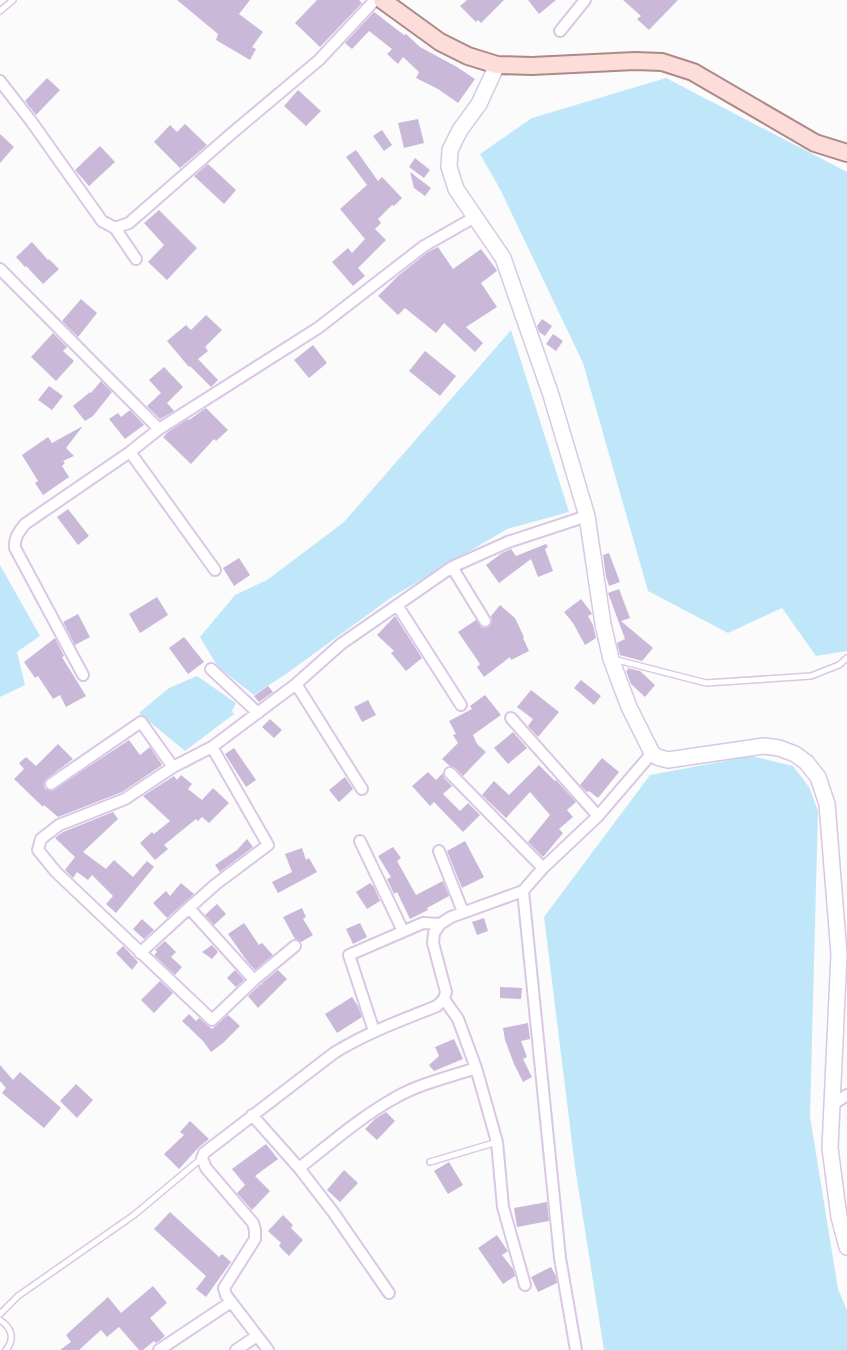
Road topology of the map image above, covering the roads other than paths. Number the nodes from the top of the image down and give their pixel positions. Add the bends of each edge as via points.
1 (13, 0) edge
2 (375, 0) edge
3 (382, 0) edge
4 (581, 1) edge
5 (0, 11) edge
6 (560, 31) dead end
7 (497, 65) junction
8 (0, 81) edge
9 (847, 153) edge
10 (475, 217) junction
11 (116, 228) junction
12 (136, 259) dead end
13 (0, 269) edge
14 (159, 429) junction
15 (130, 452) junction
16 (587, 516) junction
17 (452, 567) junction
18 (215, 570) dead end
19 (397, 605) junction
20 (485, 621) dead end
21 (847, 658) edge
22 (611, 659) junction
23 (211, 669) dead end
24 (83, 675) dead end
25 (296, 684) junction
26 (461, 705) dead end
27 (258, 713) junction
28 (511, 718) dead end
29 (212, 747) junction
30 (652, 753) junction
31 (173, 767) junction
32 (450, 773) dead end
33 (51, 784) dead end
34 (362, 789) dead end
35 (598, 816) junction
36 (360, 841) dead end
37 (439, 851) dead end
38 (543, 868) junction
39 (523, 891) junction
40 (189, 908) junction
41 (463, 912) junction
42 (440, 924) junction
43 (404, 931) junction
44 (295, 946) dead end
45 (140, 953) junction
46 (254, 980) junction
47 (444, 999) junction
48 (374, 1031) junction
49 (476, 1068) junction
50 (847, 1095) edge
51 (832, 1105) junction
52 (252, 1115) junction
53 (497, 1142) junction
54 (202, 1158) junction
55 (430, 1162) dead end
56 (298, 1168) junction
57 (847, 1247) edge
58 (525, 1285) dead end
59 (389, 1293) dead end
60 (231, 1302) junction
61 (0, 1314) edge
62 (0, 1320) edge
63 (257, 1336) junction
64 (6, 1350) edge
65 (159, 1350) edge
66 (236, 1350) edge
67 (268, 1350) edge
68 (576, 1350) edge

1 - 5 lane
2 - 11 street via 320,60 129,223
3 - 7 main road via 440,42
4 - 6 street
7 - 9 main road via 662,62 693,72 814,143
7 - 10 street via 479,104 450,150 449,167 456,189
8 - 11 street via 102,221
10 - 14 street via 424,246 318,328
10 - 16 street via 503,258
11 - 12 street
13 - 14 street
14 - 15 street
15 - 18 street
15 - 24 street via 25,525 14,541
16 - 17 street via 508,542
16 - 22 street
17 - 19 street
17 - 20 street
19 - 25 street via 341,644
19 - 26 street
21 - 22 lane via 811,676 706,683
22 - 30 street
23 - 27 street
25 - 27 street
25 - 34 street
27 - 29 street
28 - 35 street
29 - 31 street
29 - 40 street via 268,845
30 - 35 street
30 - 51 street via 668,760 764,746 779,748 806,762 818,777 827,804 839,954
31 - 33 street via 141,722
31 - 45 street via 125,799 59,825 41,839 38,850
32 - 38 street
35 - 38 street
36 - 43 street
37 - 41 street
38 - 39 street
39 - 41 street
39 - 68 street via 560,1258
40 - 45 street
40 - 46 street
41 - 42 street
42 - 43 street via 423,923
42 - 47 street via 433,943 446,992
43 - 48 street via 349,955
44 - 46 street
45 - 46 street via 212,1020
47 - 48 street via 437,1006
47 - 49 street via 458,1019
48 - 52 street via 334,1053
49 - 53 street
49 - 56 street via 394,1098
50 - 51 street
51 - 57 street via 830,1148
52 - 54 street
52 - 56 street
53 - 55 lane
53 - 58 street via 503,1207
54 - 60 street via 255,1230 255,1239 224,1288
54 - 61 lane via 135,1215 18,1296
56 - 59 street
60 - 63 street
60 - 65 street
62 - 64 lane via 12,1337
63 - 66 street
63 - 67 street

